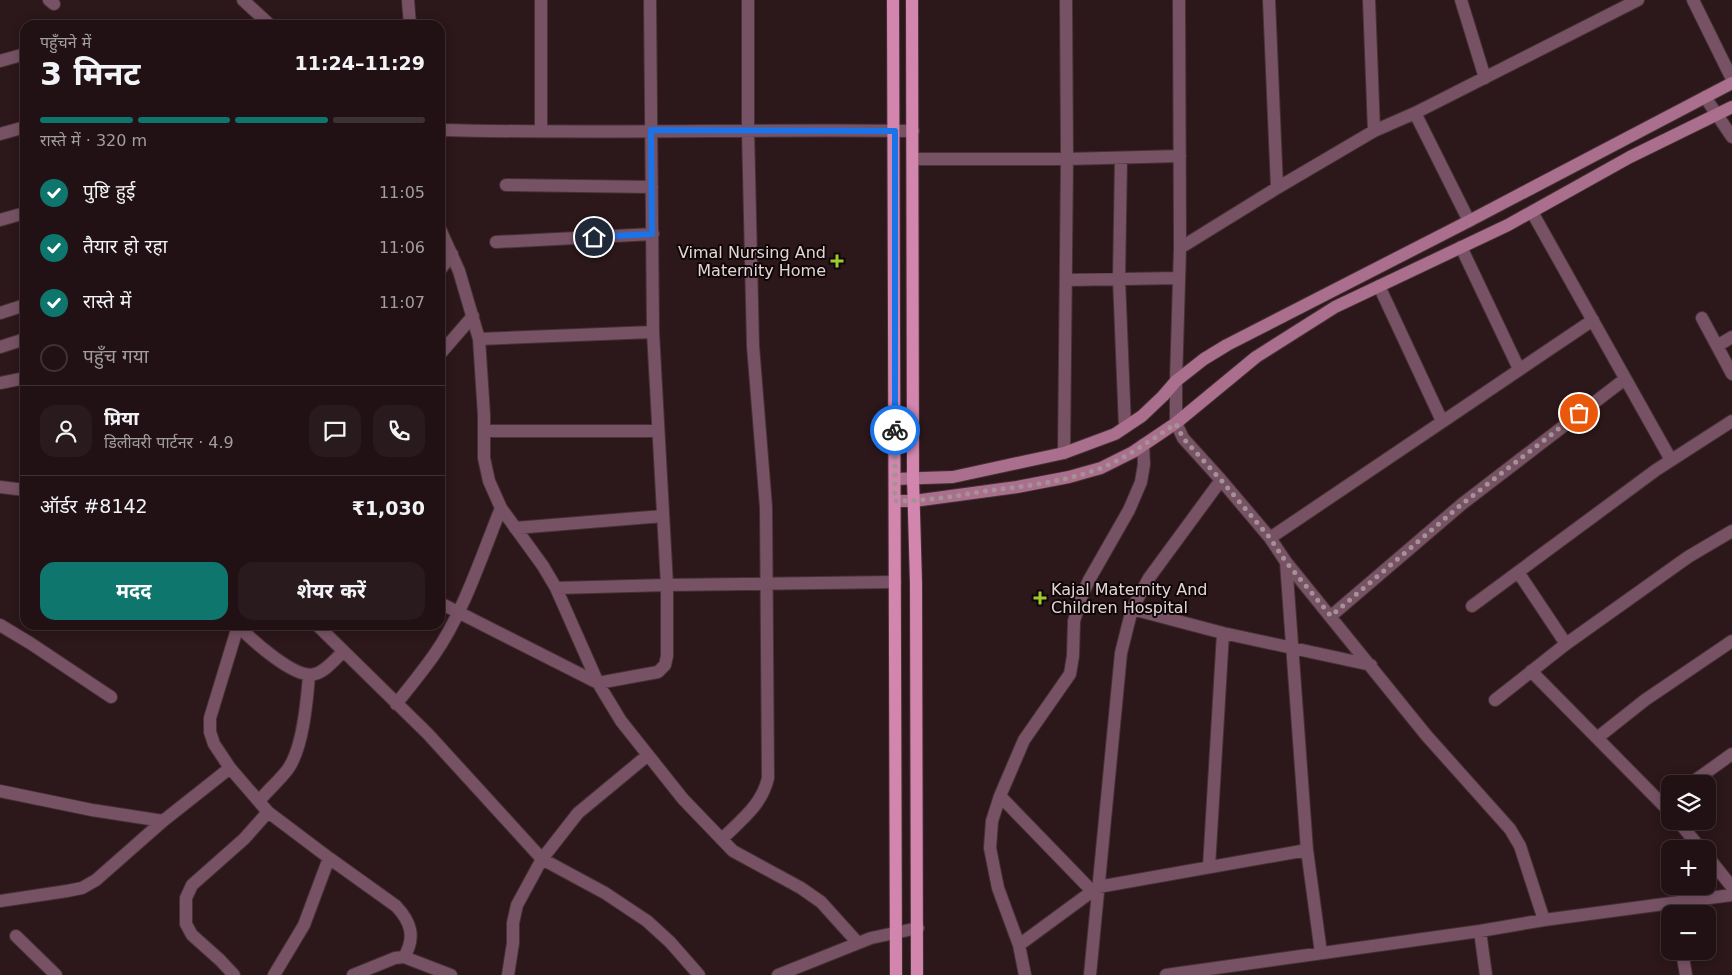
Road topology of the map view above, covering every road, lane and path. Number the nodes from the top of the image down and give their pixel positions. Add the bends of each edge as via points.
1 (243, 0) edge
2 (408, 0) edge
3 (541, 0) edge
4 (650, 0) edge
5 (748, 0) edge
6 (893, 0) edge
7 (912, 0) edge
8 (1066, 0) edge
9 (1179, 0) edge
10 (1269, 0) edge
11 (1369, 0) edge
12 (1461, 0) edge
13 (1638, 0) edge
14 (1694, 0) edge
15 (265, 20) edge
16 (410, 20) edge
17 (20, 55) edge
18 (0, 61) edge
19 (1485, 78) junction
20 (1732, 79) edge
21 (1732, 83) edge
22 (1705, 97) junction
23 (1732, 107) edge
24 (1415, 113) junction
25 (1717, 115) junction
26 (20, 128) edge
27 (445, 130) edge
28 (651, 130) junction
29 (748, 130) junction
30 (542, 131) junction
31 (895, 131) junction
32 (913, 131) junction
33 (1374, 131) junction
34 (0, 134) edge
35 (1732, 137) edge
36 (1180, 156) junction
37 (1121, 158) junction
38 (913, 159) junction
39 (1067, 159) junction
40 (506, 185) dead end
41 (652, 187) junction
42 (1277, 188) junction
43 (1532, 212) junction
44 (20, 214) edge
45 (0, 220) edge
46 (1469, 221) junction
47 (652, 234) junction
48 (445, 239) edge
49 (496, 242) dead end
50 (1461, 247) junction
51 (1180, 248) junction
52 (452, 254) junction
53 (445, 263) edge
54 (1179, 278) junction
55 (1119, 279) junction
56 (1066, 280) junction
57 (1379, 286) junction
58 (20, 307) edge
59 (0, 313) edge
60 (473, 316) junction
61 (1702, 318) dead end
62 (1593, 320) junction
63 (653, 332) junction
64 (1732, 337) edge
65 (479, 339) junction
66 (20, 341) edge
67 (1717, 346) junction
68 (0, 347) edge
69 (445, 348) edge
70 (1519, 369) junction
71 (1732, 374) edge
72 (20, 379) edge
73 (1625, 379) junction
74 (1176, 381) junction
75 (0, 383) edge
76 (1442, 421) junction
77 (1732, 421) edge
78 (1176, 424) junction
79 (1125, 427) junction
80 (484, 431) junction
81 (658, 431) junction
82 (1143, 445) junction
83 (1064, 453) junction
84 (1671, 460) junction
85 (913, 478) junction
86 (895, 479) junction
87 (1221, 480) junction
88 (0, 487) edge
89 (20, 489) edge
90 (895, 501) junction
91 (914, 501) junction
92 (501, 508) junction
93 (663, 516) junction
94 (515, 528) junction
95 (1731, 533) edge
96 (1270, 538) junction
97 (1286, 562) junction
98 (1518, 572) junction
99 (895, 582) junction
100 (666, 584) junction
101 (766, 584) junction
102 (556, 588) junction
103 (445, 604) edge
104 (1472, 606) dead end
105 (1132, 609) junction
106 (458, 611) junction
107 (1331, 616) junction
108 (0, 625) edge
109 (236, 630) edge
110 (242, 630) edge
111 (324, 630) edge
112 (1223, 633) junction
113 (1732, 642) edge
114 (1566, 644) junction
115 (1292, 647) junction
116 (343, 652) junction
117 (1371, 666) junction
118 (1531, 671) junction
119 (309, 675) junction
120 (598, 683) junction
121 (111, 697) dead end
122 (1495, 700) dead end
123 (396, 704) junction
124 (1597, 738) junction
125 (1732, 754) edge
126 (648, 755) junction
127 (230, 768) junction
128 (1703, 775) edge
129 (0, 791) edge
130 (1000, 796) junction
131 (1661, 799) edge
132 (259, 801) junction
133 (268, 812) junction
134 (163, 821) junction
135 (1685, 830) edge
136 (722, 839) junction
137 (1694, 840) edge
138 (1307, 850) junction
139 (329, 858) junction
140 (542, 859) junction
141 (1716, 867) edge
142 (1209, 868) junction
143 (1732, 887) edge
144 (1095, 889) junction
145 (1732, 896) edge
146 (0, 901) edge
147 (1688, 905) edge
148 (1661, 909) edge
149 (1544, 920) junction
150 (918, 928) junction
151 (897, 932) junction
152 (1480, 932) junction
153 (16, 936) dead end
154 (858, 943) junction
155 (1019, 945) junction
156 (1321, 954) junction
157 (404, 957) junction
158 (1684, 960) edge
159 (56, 975) edge
160 (234, 975) edge
161 (274, 975) edge
162 (353, 975) edge
163 (451, 975) edge
164 (508, 975) edge
165 (699, 975) edge
166 (778, 975) edge
167 (896, 975) edge
168 (917, 975) edge
169 (1025, 975) edge
170 (1090, 975) edge
171 (1166, 975) edge
172 (1486, 975) edge
173 (1686, 975) edge

1 - 15 street
2 - 16 street
3 - 30 street
4 - 28 street
5 - 29 street
6 - 31 main road
7 - 32 main road
8 - 39 street
9 - 36 street
10 - 42 street
11 - 33 street
12 - 19 street
13 - 19 street
14 - 20 street
17 - 18 street
19 - 24 street
21 - 22 street
22 - 25 street
22 - 46 street
23 - 25 street
24 - 33 street
24 - 46 street
25 - 35 street
25 - 43 street via 1630,157
26 - 34 street
27 - 30 street
28 - 29 street
28 - 30 street
28 - 41 street
29 - 31 street
29 - 101 street via 752,346 765,498
31 - 32 street
31 - 86 main road
32 - 38 main road
33 - 42 street
36 - 37 street
36 - 51 street
37 - 39 street
37 - 55 street
38 - 39 street
38 - 85 main road
39 - 56 street
40 - 41 street
41 - 47 street
42 - 51 street
43 - 50 street
43 - 62 street
44 - 45 street
46 - 74 street via 1227,345
47 - 49 street
47 - 63 street
48 - 52 street
50 - 57 street
50 - 70 street
51 - 54 street
52 - 53 street
52 - 60 street
54 - 55 street
54 - 74 street
55 - 56 street
55 - 79 street
56 - 83 street
57 - 76 street
57 - 78 street via 1335,307 1256,357
58 - 59 street
60 - 65 street
60 - 69 street
61 - 67 street
62 - 70 street
62 - 73 street
63 - 65 street
63 - 81 street
64 - 67 street
65 - 80 street
66 - 68 street
67 - 71 street
70 - 76 street
72 - 75 street
73 - 84 street
73 - 107 street via 1462,504
74 - 78 street
74 - 79 street via 1142,416
76 - 96 street
77 - 84 street
78 - 82 street
78 - 87 street via 1183,438
79 - 83 street via 1115,434
80 - 81 street
80 - 92 street via 484,458 489,481
81 - 93 street
82 - 91 street via 1101,468 1068,477
82 - 130 street via 1141,482 1081,598 1074,621 1070,674 1024,740
83 - 85 street via 953,477
84 - 98 street
85 - 86 street
85 - 91 main road
86 - 90 main road
87 - 96 street
87 - 105 street via 1149,578
88 - 89 street
90 - 91 street
90 - 99 main road
91 - 150 main road
92 - 94 street
92 - 106 street
93 - 94 street
93 - 100 street
94 - 102 street
95 - 114 street via 1688,557
96 - 97 street
97 - 107 street
97 - 115 street
98 - 104 street
98 - 114 street
99 - 101 street
99 - 151 main road
100 - 101 street
100 - 102 street
100 - 120 street via 665,665 658,672
101 - 136 street via 768,778 759,802
102 - 120 street
103 - 106 street
105 - 112 street
105 - 144 street via 1121,653
106 - 120 street
106 - 123 street via 435,654
107 - 117 street
108 - 121 street
109 - 127 street via 210,718 214,744
110 - 119 street via 273,656 296,671
111 - 116 street
112 - 115 street
112 - 142 street
113 - 124 street via 1645,700
114 - 118 street
115 - 117 street
115 - 138 street
116 - 119 street via 318,673
116 - 123 street
117 - 149 street via 1426,735 1510,829 1520,846
118 - 122 street
118 - 124 street
119 - 132 street via 299,744 288,769
120 - 126 street via 621,721
123 - 140 street via 428,734
124 - 131 street
125 - 128 street
126 - 136 street
126 - 140 street via 578,813
127 - 132 street
127 - 134 street
129 - 134 street
130 - 144 street
130 - 155 street via 992,821 990,848 998,888
132 - 133 street
133 - 139 street
133 - 160 street via 244,839 192,885 186,898 186,924 192,935
134 - 146 street via 96,880 82,888
135 - 137 street
136 - 154 street via 733,851 821,902
138 - 142 street
138 - 156 street
139 - 157 street via 403,914 412,939
139 - 161 street via 304,924
140 - 164 street via 517,905 512,922 513,943
140 - 165 street via 605,893 647,921
141 - 143 street
142 - 144 street
144 - 155 street
144 - 170 street
145 - 147 street
148 - 149 street
149 - 152 street
150 - 151 street
150 - 168 main road
151 - 154 street
151 - 167 main road
152 - 156 street
152 - 172 street
153 - 159 street
154 - 166 street
155 - 169 street
156 - 171 street
157 - 162 street
157 - 163 street
158 - 173 street

